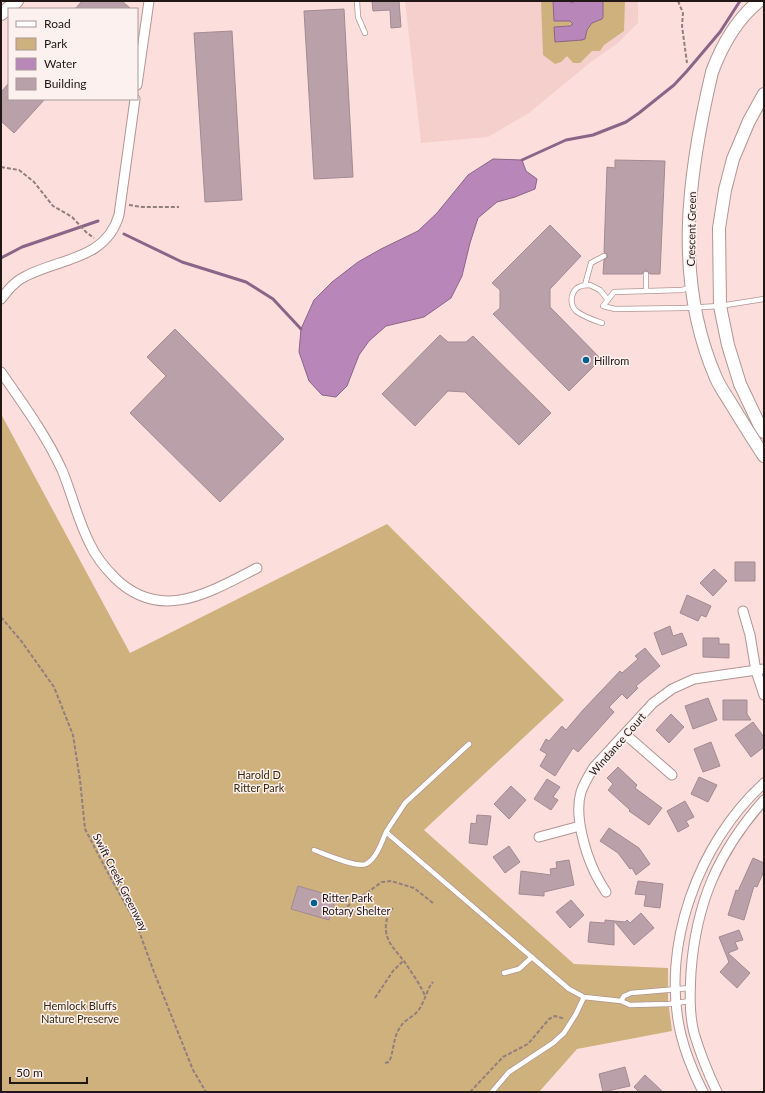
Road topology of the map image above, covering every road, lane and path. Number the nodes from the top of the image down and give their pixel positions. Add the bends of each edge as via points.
1 (16, 1) edge
2 (149, 1) edge
3 (357, 1) edge
4 (678, 1) edge
5 (759, 1) edge
6 (1, 14) edge
7 (365, 33) dead end
8 (687, 63) dead end
9 (138, 78) edge
10 (764, 94) edge
11 (135, 100) edge
12 (1, 167) edge
13 (179, 206) dead end
14 (127, 212) dead end
15 (96, 239) dead end
16 (604, 256) dead end
17 (646, 274) dead end
18 (585, 285) junction
19 (691, 287) junction
20 (646, 291) junction
21 (764, 298) edge
22 (1, 299) edge
23 (608, 300) junction
24 (720, 306) junction
25 (695, 307) junction
26 (602, 324) dead end
27 (1, 372) edge
28 (764, 432) edge
29 (764, 456) edge
30 (257, 568) dead end
31 (743, 611) dead end
32 (1, 617) edge
33 (760, 670) edge
34 (764, 696) edge
35 (625, 734) junction
36 (469, 744) dead end
37 (672, 775) dead end
38 (764, 783) edge
39 (764, 800) edge
40 (580, 826) junction
41 (386, 832) junction
42 (539, 837) dead end
43 (314, 850) dead end
44 (606, 892) dead end
45 (433, 903) dead end
46 (393, 908) dead end
47 (342, 910) dead end
48 (532, 958) junction
49 (403, 961) junction
50 (504, 973) dead end
51 (433, 982) dead end
52 (690, 988) junction
53 (676, 989) junction
54 (425, 996) junction
55 (584, 997) junction
56 (375, 998) dead end
57 (621, 1001) junction
58 (690, 1001) junction
59 (677, 1003) junction
60 (566, 1019) dead end
61 (385, 1063) dead end
62 (206, 1092) edge
63 (470, 1092) edge
64 (492, 1092) edge
65 (703, 1092) edge
66 (717, 1092) edge

1 - 6 street
2 - 9 street
3 - 7 lane via 358,17
4 - 8 path via 683,13 682,26
5 - 19 street, Crescent Green via 740,20 717,58 712,72 690,196 688,242
10 - 24 street via 733,159 725,190 719,228
11 - 22 street via 119,215 115,227 94,249 25,276
12 - 15 path via 19,170 34,182 53,206 72,217
13 - 14 path via 142,207 129,204
16 - 18 lane via 591,263
17 - 20 lane
18 - 23 lane via 600,290
18 - 26 lane via 577,288 572,294 571,301 575,310 588,319
19 - 20 lane via 682,290
19 - 25 street, Crescent Green
20 - 23 lane via 614,292
21 - 24 lane
23 - 25 lane via 603,306 615,309
24 - 25 lane
24 - 28 street via 740,384
25 - 29 street, Crescent Green via 707,356 717,380
27 - 30 street via 46,438 67,482 90,545 97,557 122,585 148,599 172,602 202,594
31 - 33 street
32 - 62 path, Swift Creek Greenway via 54,687 73,734 85,829 136,923 194,1070
33 - 34 street
33 - 35 street, Windance Court via 682,684 662,695
35 - 37 street
35 - 40 street, Windance Court via 594,768 584,785 578,805
36 - 41 lane via 406,803
38 - 53 street via 741,806 703,864 682,927
39 - 52 street via 736,835 706,894 693,948
40 - 42 street
40 - 44 street, Windance Court via 595,874
41 - 43 lane via 375,856 367,864 359,865
41 - 48 lane
45 - 47 path via 414,888 391,881 382,882
46 - 49 path via 388,913 387,939
48 - 50 lane via 519,969
48 - 55 lane via 569,989
49 - 54 path
49 - 56 path
51 - 54 path
52 - 53 lane
52 - 58 street
53 - 57 lane via 631,993 624,996
53 - 59 street
54 - 61 path via 417,1012 398,1029 390,1062
55 - 57 lane
55 - 64 lane via 564,1033 509,1072
57 - 59 lane via 630,1005
58 - 59 lane
58 - 66 street via 694,1032
59 - 65 street via 681,1034
60 - 63 path via 555,1016 549,1019 528,1044 503,1057

